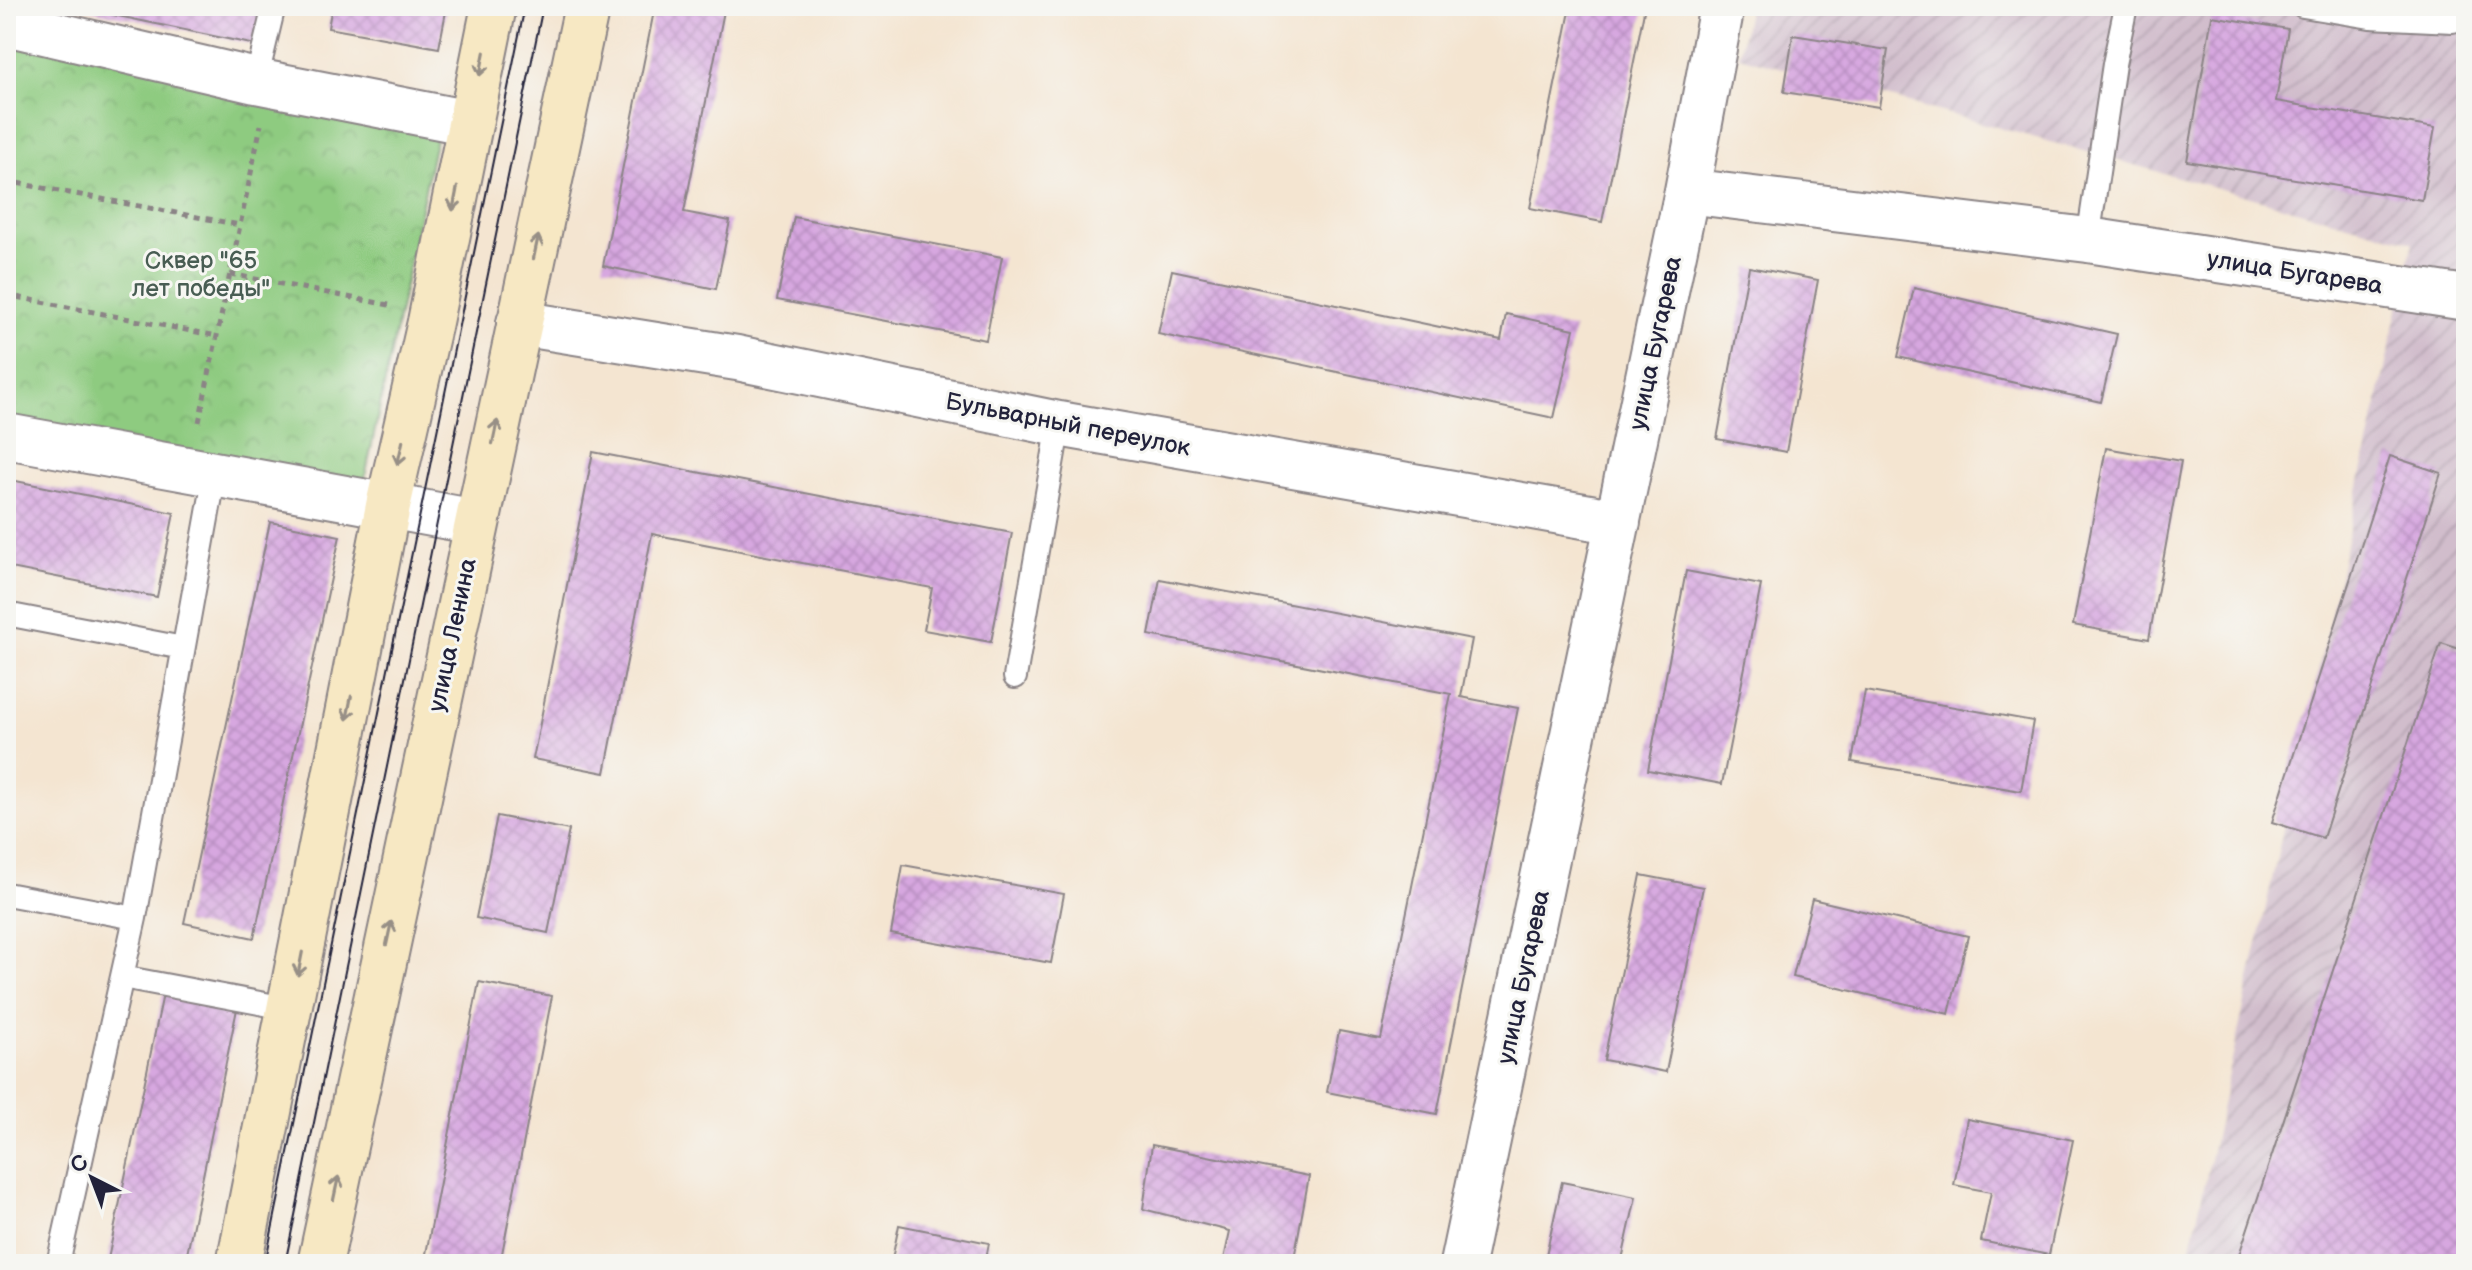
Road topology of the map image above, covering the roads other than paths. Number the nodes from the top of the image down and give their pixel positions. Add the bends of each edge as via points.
1 (274, 6) edge
2 (494, 6) edge
3 (587, 6) edge
4 (1722, 6) edge
5 (2126, 6) edge
6 (2303, 6) edge
7 (2466, 11) edge
8 (6, 23) edge
9 (260, 100) junction
10 (470, 123) junction
11 (1687, 191) junction
12 (2088, 240) junction
13 (2466, 298) edge
14 (519, 323) junction
15 (1059, 424) junction
16 (6, 436) edge
17 (215, 474) junction
18 (388, 506) junction
19 (476, 522) junction
20 (1618, 522) junction
21 (6, 614) edge
22 (183, 648) junction
23 (1015, 677) dead end
24 (6, 894) edge
25 (135, 918) junction
26 (122, 977) junction
27 (291, 1009) junction
28 (58, 1264) edge
29 (239, 1264) edge
30 (320, 1264) edge
31 (1462, 1264) edge

1 - 9 lane
2 -> 10 main road
14 -> 3 main road, улица Ленина
4 - 11 street
5 - 12 lane
6 - 7 lane via 2370,17 2453,21
8 - 9 street
9 - 10 street
10 -> 18 main road
11 - 12 street, улица Бугарева
11 - 20 street, улица Бугарева
12 - 13 street, улица Бугарева
14 - 15 street, Бульварный переулок via 737,358
19 -> 14 main road, улица Ленина
15 - 20 street, Бульварный переулок
15 - 23 lane
16 - 17 street
17 - 18 street
17 - 22 lane
18 - 19 street
18 -> 27 main road
30 -> 19 main road, улица Ленина
20 - 31 street, улица Бугарева
21 - 22 lane
22 - 25 lane
24 - 25 lane
25 - 26 lane
26 - 27 lane
26 - 28 lane
27 - 29 main road

